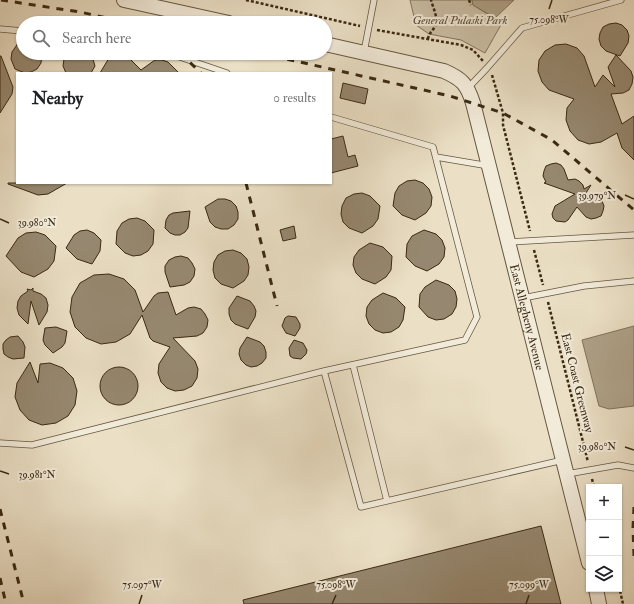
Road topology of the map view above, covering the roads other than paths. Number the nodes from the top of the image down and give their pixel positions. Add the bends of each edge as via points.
1 (124, 0) edge
2 (374, 0) edge
3 (621, 0) edge
4 (197, 16) edge
5 (0, 29) edge
6 (16, 30) edge
7 (332, 45) edge
8 (364, 52) junction
9 (189, 60) edge
10 (224, 72) edge
11 (468, 88) junction
12 (332, 117) edge
13 (436, 157) junction
14 (489, 166) junction
15 (634, 234) edge
16 (509, 242) junction
17 (634, 281) edge
18 (523, 298) junction
19 (353, 365) junction
20 (324, 371) junction
21 (0, 442) edge
22 (563, 460) junction
23 (634, 468) edge
24 (567, 474) junction
25 (387, 501) junction
26 (588, 556) edge
27 (597, 592) edge
28 (599, 604) edge

1 - 4 street
2 - 8 lane
3 - 11 lane via 522,28
5 - 6 lane
7 - 8 street
8 - 11 street, East Allegheny Avenue via 444,70 457,76
9 - 10 lane
11 - 14 street, East Allegheny Avenue
12 - 13 lane via 433,147
13 - 14 lane
13 - 19 lane via 477,317 465,340
14 - 16 street, East Allegheny Avenue
15 - 16 lane
16 - 18 street, East Allegheny Avenue
17 - 18 lane via 584,286
18 - 22 street, East Allegheny Avenue
19 - 20 lane
19 - 25 lane
20 - 21 lane via 32,445
20 - 25 lane via 361,507
22 - 24 street, East Allegheny Avenue
22 - 25 lane
23 - 24 lane via 618,465
24 - 26 street, East Allegheny Avenue
27 - 28 street

